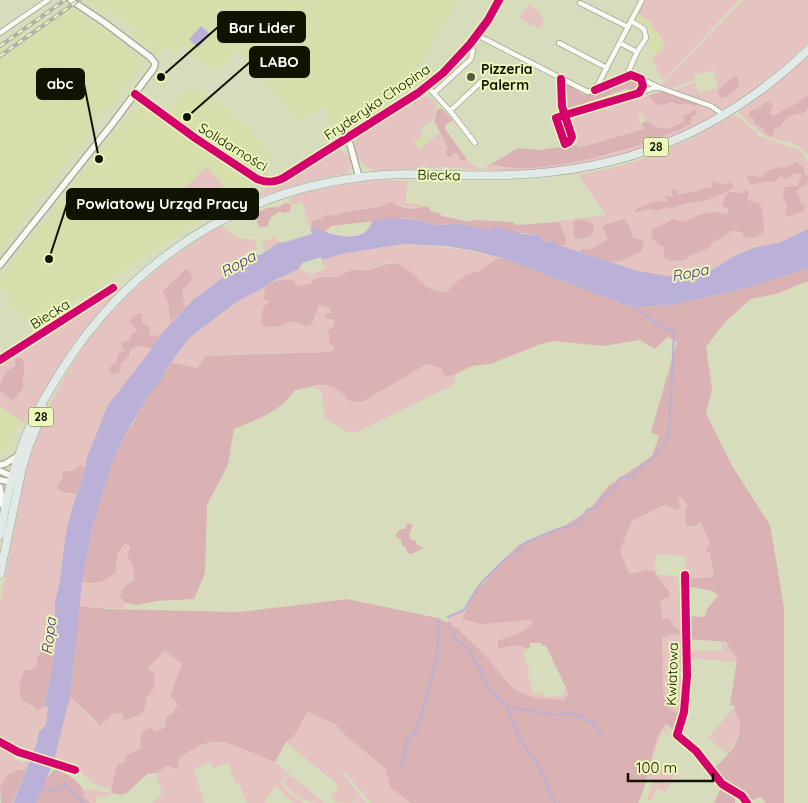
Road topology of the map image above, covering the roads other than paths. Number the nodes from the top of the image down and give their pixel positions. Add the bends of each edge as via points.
1 (48, 0) edge
2 (72, 0) edge
3 (499, 0) edge
4 (642, 0) edge
5 (580, 3) dead end
6 (631, 21) junction
7 (628, 28) junction
8 (0, 32) edge
9 (477, 35) junction
10 (559, 43) dead end
11 (620, 43) junction
12 (469, 46) junction
13 (808, 50) edge
14 (637, 52) junction
15 (607, 68) junction
16 (626, 77) junction
17 (561, 79) junction
18 (641, 79) junction
19 (482, 80) dead end
20 (427, 86) junction
21 (663, 89) junction
22 (595, 90) junction
23 (434, 93) junction
24 (639, 93) junction
25 (135, 94) junction
26 (450, 111) junction
27 (724, 115) junction
28 (565, 116) junction
29 (348, 137) junction
30 (475, 143) dead end
31 (359, 177) junction
32 (271, 182) joint
33 (0, 265) edge
34 (113, 288) dead end
35 (70, 358) junction
36 (0, 360) edge
37 (19, 455) junction
38 (0, 465) edge
39 (0, 471) edge
40 (15, 479) junction
41 (0, 480) edge
42 (0, 486) edge
43 (4, 515) junction
44 (0, 535) edge
45 (0, 574) edge
46 (684, 575) dead end
47 (0, 742) edge
48 (75, 770) dead end
49 (747, 803) edge

1 - 8 street
2 - 25 street via 150,57 154,68
3 - 9 street, Fryderyka Chopina
4 - 6 street
5 - 7 street
6 - 7 street
6 - 14 street via 644,29 646,38
7 - 11 street
9 - 12 street, Fryderyka Chopina
9 - 17 street
10 - 15 street
11 - 14 street
11 - 15 street
12 - 20 street, Fryderyka Chopina
12 - 23 street via 473,50 471,59
13 - 27 main road, Biecka / 28 via 774,81
14 - 16 street
15 - 22 street
16 - 18 street
16 - 22 street
17 - 22 street via 588,92
17 - 28 street
18 - 21 street
18 - 24 street via 643,86
19 - 26 street
20 - 23 street
20 - 29 street, Fryderyka Chopina
21 - 24 street via 653,88
21 - 27 street via 711,106
23 - 26 street
24 - 28 street
25 - 32 street, Solidarności via 246,172 261,181
25 - 33 street
26 - 30 street
27 - 31 main road, Biecka / 28 via 672,141 597,166 502,176 406,174
28 - 28 street via 572,137 565,144 556,118
29 - 31 street, Fryderyka Chopina
29 - 32 street, Fryderyka Chopina via 285,177
31 - 35 main road, Biecka / 28 via 280,195 199,232 125,290 92,326
34 - 36 street, Biecka
35 - 37 main road, Biecka / 28 via 45,396
35 - 40 main road, Biecka / 28 via 47,402
37 - 38 street
37 - 40 main road, Biecka / 28
39 - 40 street
40 - 41 street
40 - 43 main road, 28
40 - 45 main road, 28
42 - 43 street
43 - 44 main road, 28
46 - 49 street, Kwiatowa via 687,676 684,712 677,735 696,751 722,784 742,796
47 - 48 street via 18,752

